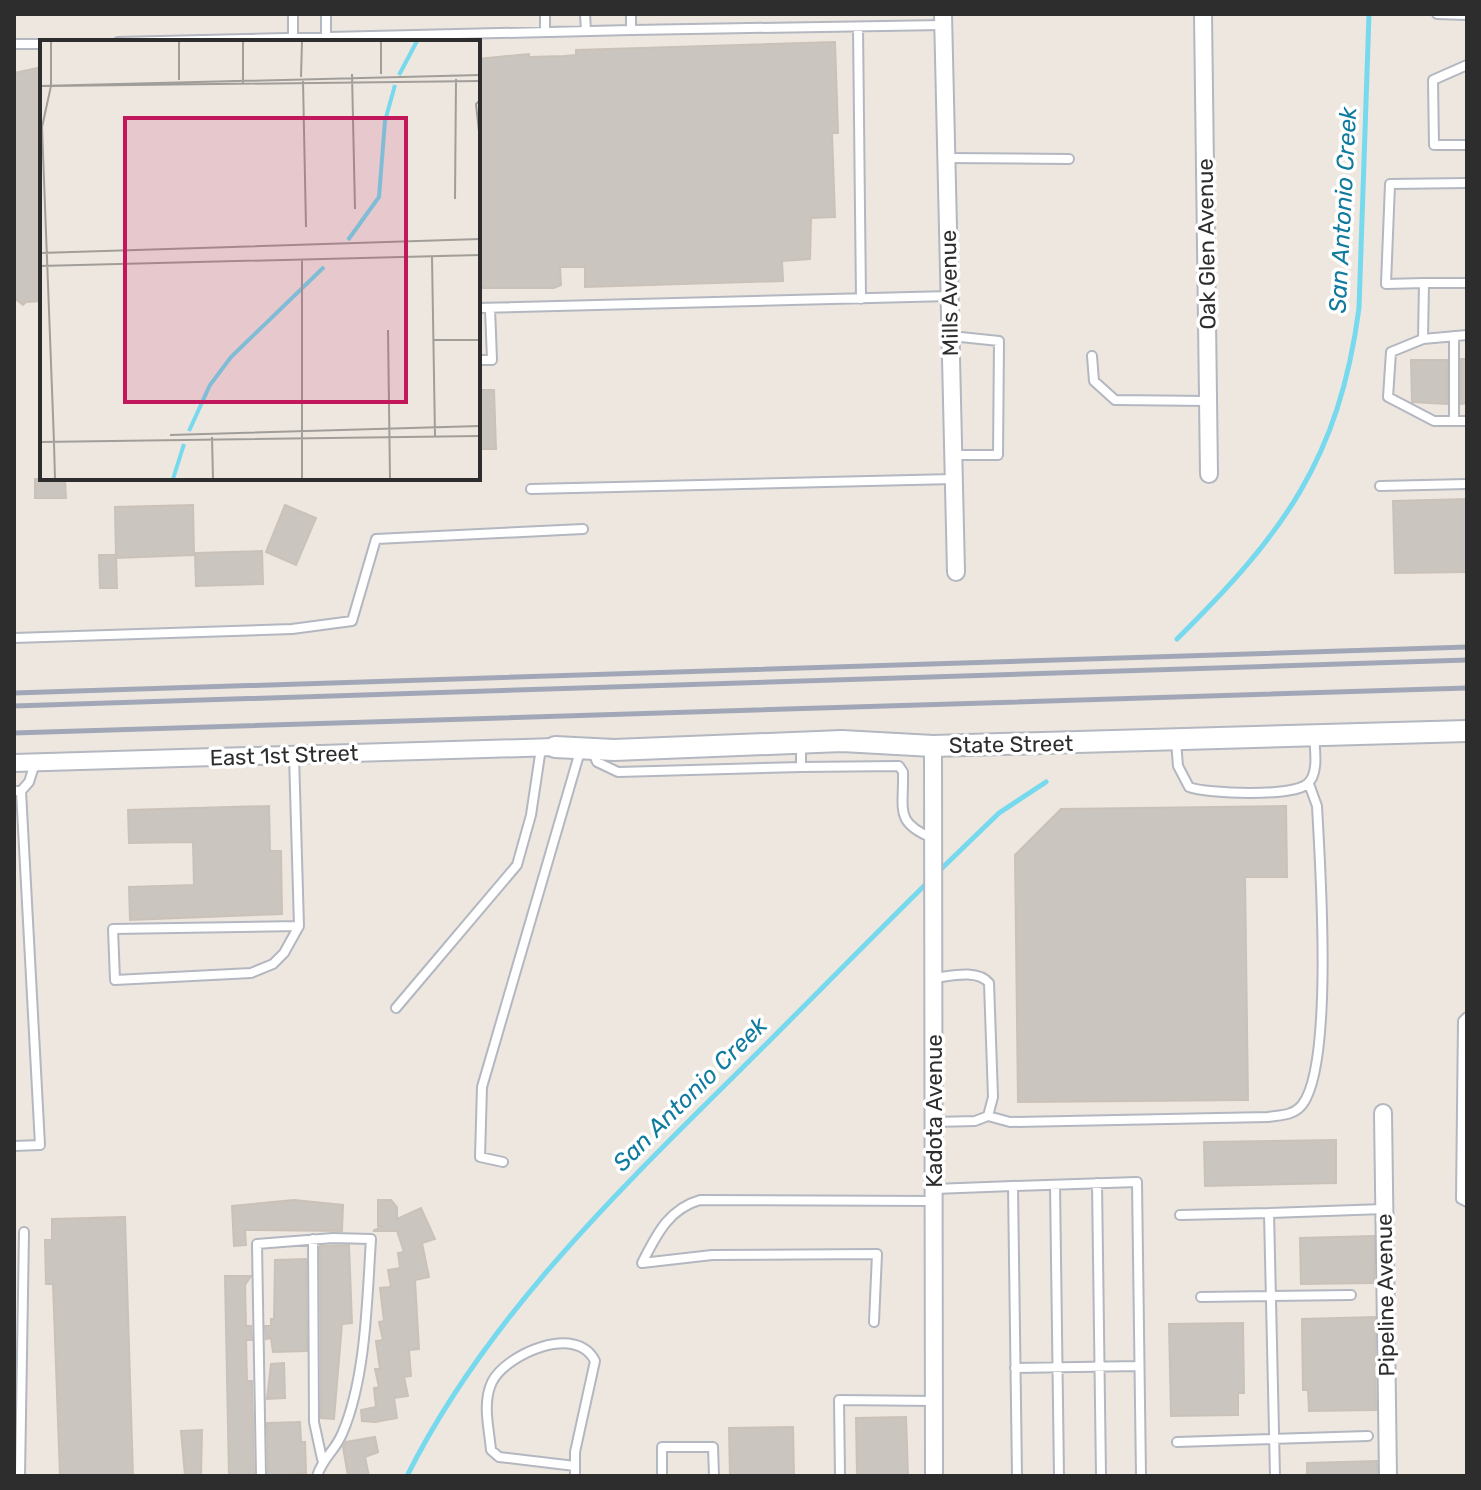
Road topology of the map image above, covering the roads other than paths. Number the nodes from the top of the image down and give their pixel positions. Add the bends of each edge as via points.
1 (293, 14) edge
2 (326, 14) edge
3 (545, 14) edge
4 (585, 14) edge
5 (631, 14) edge
6 (896, 14) edge
7 (1203, 14) edge
8 (1437, 14) edge
9 (1467, 15) edge
10 (943, 20) edge
11 (896, 26) junction
12 (858, 27) junction
13 (631, 30) junction
14 (586, 31) junction
15 (545, 32) junction
16 (326, 37) junction
17 (293, 38) junction
18 (206, 40) edge
19 (14, 44) edge
20 (40, 44) edge
21 (1467, 65) edge
22 (1467, 145) edge
23 (946, 158) junction
24 (1069, 159) dead end
25 (1467, 183) edge
26 (1424, 283) junction
27 (1467, 283) edge
28 (950, 296) junction
29 (861, 299) junction
30 (480, 308) edge
31 (490, 308) junction
32 (1467, 335) edge
33 (950, 336) junction
34 (1454, 336) junction
35 (1423, 339) junction
36 (1092, 356) dead end
37 (480, 360) edge
38 (1208, 401) junction
39 (1454, 421) junction
40 (1467, 421) edge
41 (953, 455) junction
42 (1209, 474) dead end
43 (954, 479) junction
44 (1467, 484) edge
45 (1380, 486) dead end
46 (531, 489) dead end
47 (583, 529) dead end
48 (956, 572) dead end
49 (14, 638) edge
50 (1467, 731) edge
51 (1314, 736) junction
52 (1176, 740) junction
53 (801, 743) junction
54 (710, 746) junction
55 (933, 746) junction
56 (548, 747) junction
57 (662, 748) junction
58 (586, 749) junction
59 (294, 755) junction
60 (35, 762) junction
61 (14, 763) edge
62 (801, 767) junction
63 (711, 770) junction
64 (663, 771) junction
65 (1309, 784) junction
66 (18, 791) edge
67 (14, 824) edge
68 (24, 824) junction
69 (933, 838) junction
70 (299, 926) junction
71 (934, 978) junction
72 (396, 1008) dead end
73 (1467, 1017) edge
74 (1383, 1113) dead end
75 (988, 1116) junction
76 (934, 1122) junction
77 (14, 1146) edge
78 (503, 1162) dead end
79 (1097, 1183) junction
80 (1055, 1185) junction
81 (1013, 1186) junction
82 (934, 1195) junction
83 (1467, 1202) edge
84 (1384, 1209) junction
85 (1269, 1213) junction
86 (1180, 1215) dead end
87 (24, 1232) dead end
88 (313, 1239) junction
89 (1351, 1295) dead end
90 (1271, 1296) junction
91 (1201, 1297) dead end
92 (874, 1322) dead end
93 (1100, 1366) junction
94 (1139, 1366) junction
95 (1058, 1367) junction
96 (1015, 1368) junction
97 (934, 1401) junction
98 (1368, 1436) dead end
99 (1275, 1439) junction
100 (1177, 1442) dead end
101 (322, 1459) junction
102 (575, 1466) junction
103 (20, 1476) edge
104 (261, 1476) edge
105 (317, 1476) edge
106 (575, 1476) edge
107 (662, 1476) edge
108 (714, 1476) edge
109 (840, 1476) edge
110 (934, 1476) edge
111 (1017, 1476) edge
112 (1059, 1476) edge
113 (1101, 1476) edge
114 (1141, 1476) edge
115 (1275, 1476) edge
116 (1388, 1476) edge

1 - 17 lane
2 - 16 lane
3 - 15 lane
4 - 14 lane
5 - 13 lane
6 - 11 lane
7 - 38 street, Oak Glen Avenue
8 - 9 lane
10 - 11 lane
10 - 23 street, Mills Avenue
11 - 12 lane
12 - 13 lane
12 - 29 lane
13 - 14 lane
14 - 15 lane
15 - 16 lane
16 - 17 lane
17 - 18 lane
19 - 20 lane
21 - 22 lane via 1433,80 1434,145
23 - 24 lane
23 - 28 street, Mills Avenue
25 - 26 lane via 1390,184 1386,284
26 - 27 lane
26 - 35 lane
28 - 29 lane
28 - 33 street, Mills Avenue
29 - 31 lane
30 - 31 lane
31 - 37 lane via 492,360
32 - 34 lane
33 - 41 street, Mills Avenue
33 - 41 lane via 999,341 998,455
34 - 35 lane
34 - 39 lane
35 - 39 lane via 1391,352 1388,397 1434,421
36 - 38 lane via 1094,381 1115,400
38 - 42 street, Oak Glen Avenue
39 - 40 lane
41 - 43 street, Mills Avenue
43 - 46 lane
43 - 48 street, Mills Avenue
44 - 45 lane
47 - 49 lane via 376,539 352,621 292,629
50 - 51 street, State Street
51 - 52 street, State Street
51 - 65 lane via 1314,775
52 - 55 street, State Street
52 - 65 lane via 1181,776 1202,792 1287,790
53 - 54 street, State Street
53 - 55 street, State Street
53 - 62 lane
54 - 57 street, State Street
54 - 63 lane
55 - 69 street, Kadota Avenue
56 - 58 street, State Street
56 - 59 street, East 1st Street
56 - 72 lane via 517,865
57 - 58 street, State Street
57 - 64 lane
58 - 64 lane via 597,762 618,772
58 - 78 lane via 482,1087 480,1157
59 - 60 street, East 1st Street
59 - 70 lane
60 - 61 street, East 1st Street
60 - 66 lane via 29,782
62 - 63 lane
62 - 69 lane via 899,766 905,822
63 - 64 lane
65 - 75 lane via 1317,806 1323,984 1314,1075 1303,1104 1291,1114 1268,1117 1010,1122
66 - 68 lane
67 - 68 lane
68 - 77 lane via 40,1145
69 - 71 street, Kadota Avenue
70 - 70 lane via 273,964 251,973 115,980 113,929
71 - 75 lane via 974,975 989,983 993,1097
71 - 76 street, Kadota Avenue
73 - 83 lane via 1461,1199
74 - 84 street, Pipeline Avenue
75 - 76 lane
76 - 82 street, Kadota Avenue
79 - 80 lane
79 - 93 lane
79 - 94 lane via 1137,1182
80 - 81 lane
80 - 95 lane
81 - 82 lane
81 - 96 lane
82 - 92 lane via 700,1200 686,1204 659,1228 642,1263 801,1251 877,1254
82 - 97 street, Kadota Avenue
84 - 85 lane
84 - 116 street, Pipeline Avenue
85 - 86 lane
85 - 90 lane
87 - 103 lane
88 - 101 lane via 314,1422
88 - 101 lane via 371,1239 364,1346 341,1436
88 - 104 lane via 257,1244
89 - 90 lane
90 - 91 lane
90 - 99 lane
93 - 94 lane
93 - 95 lane
93 - 113 lane
94 - 114 lane
95 - 96 lane
95 - 112 lane
96 - 111 lane
97 - 109 lane via 839,1400
97 - 110 street, Kadota Avenue
98 - 99 lane
99 - 100 lane
99 - 115 lane
101 - 105 lane
102 - 102 lane via 595,1361 592,1354 577,1343 559,1343 508,1361 486,1399 491,1450 499,1457
102 - 106 lane
107 - 108 lane via 662,1447 713,1447

